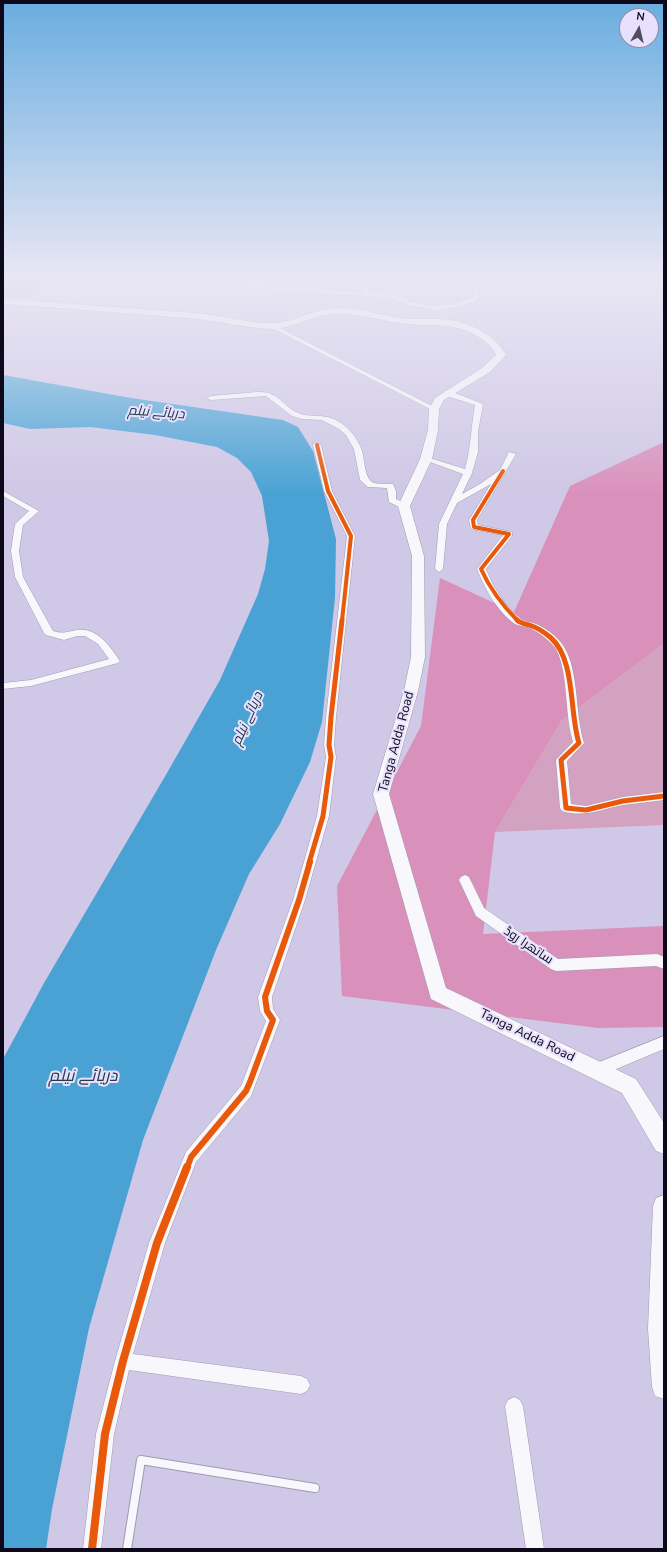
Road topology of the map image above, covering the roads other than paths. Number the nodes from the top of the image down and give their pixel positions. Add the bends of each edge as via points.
1 (316, 348) edge
2 (498, 348) edge
3 (447, 393) junction
4 (211, 398) dead end
5 (434, 409) junction
6 (318, 445) dead end
7 (512, 454) dead end
8 (426, 459) junction
9 (503, 471) junction
10 (468, 473) junction
11 (3, 493) edge
12 (453, 502) junction
13 (404, 506) junction
14 (439, 569) dead end
15 (3, 686) edge
16 (664, 796) edge
17 (465, 880) dead end
18 (664, 963) edge
19 (664, 1042) edge
20 (597, 1070) junction
21 (664, 1143) edge
22 (664, 1206) edge
23 (123, 1361) junction
24 (301, 1385) dead end
25 (664, 1387) edge
26 (514, 1406) dead end
27 (315, 1488) dead end
28 (92, 1549) edge
29 (127, 1549) edge
30 (535, 1549) edge

1 - 5 lane
2 - 3 main road via 501,355 486,370
3 - 5 main road via 440,398
3 - 10 street via 480,404 474,432 474,452
4 - 13 street via 266,394 279,400 288,411 300,416 325,418 338,425 350,433 358,449 363,466 363,478 370,485 390,486 392,500
5 - 8 main road via 433,430
6 - 23 street via 326,489 348,526 351,536 331,717 331,757 323,816 299,900 265,997 267,1011 273,1020 268,1034 246,1091 191,1157 158,1243
7 - 9 street
8 - 10 street
8 - 13 main road
9 - 12 street via 483,486
9 - 16 street via 473,520 474,528 509,534 480,569 505,608 519,622 533,626 550,637 560,648 568,674 575,731 579,743 561,760 566,808 586,810 623,801
10 - 12 street
11 - 15 street via 35,511 19,524 15,551 19,577 49,633 64,637 88,633 101,642 115,661 31,684
12 - 14 street via 443,524
13 - 20 main road, Tanga Adda Road via 418,556 418,658 412,691 381,794 438,993
17 - 18 street, ساتھرا روڈ via 480,912 556,965 657,960
19 - 20 street
20 - 21 main road, Tanga Adda Road via 629,1086
22 - 25 main road via 660,1329
23 - 24 street
23 - 28 street via 105,1434
26 - 30 street
27 - 29 lane via 141,1460

